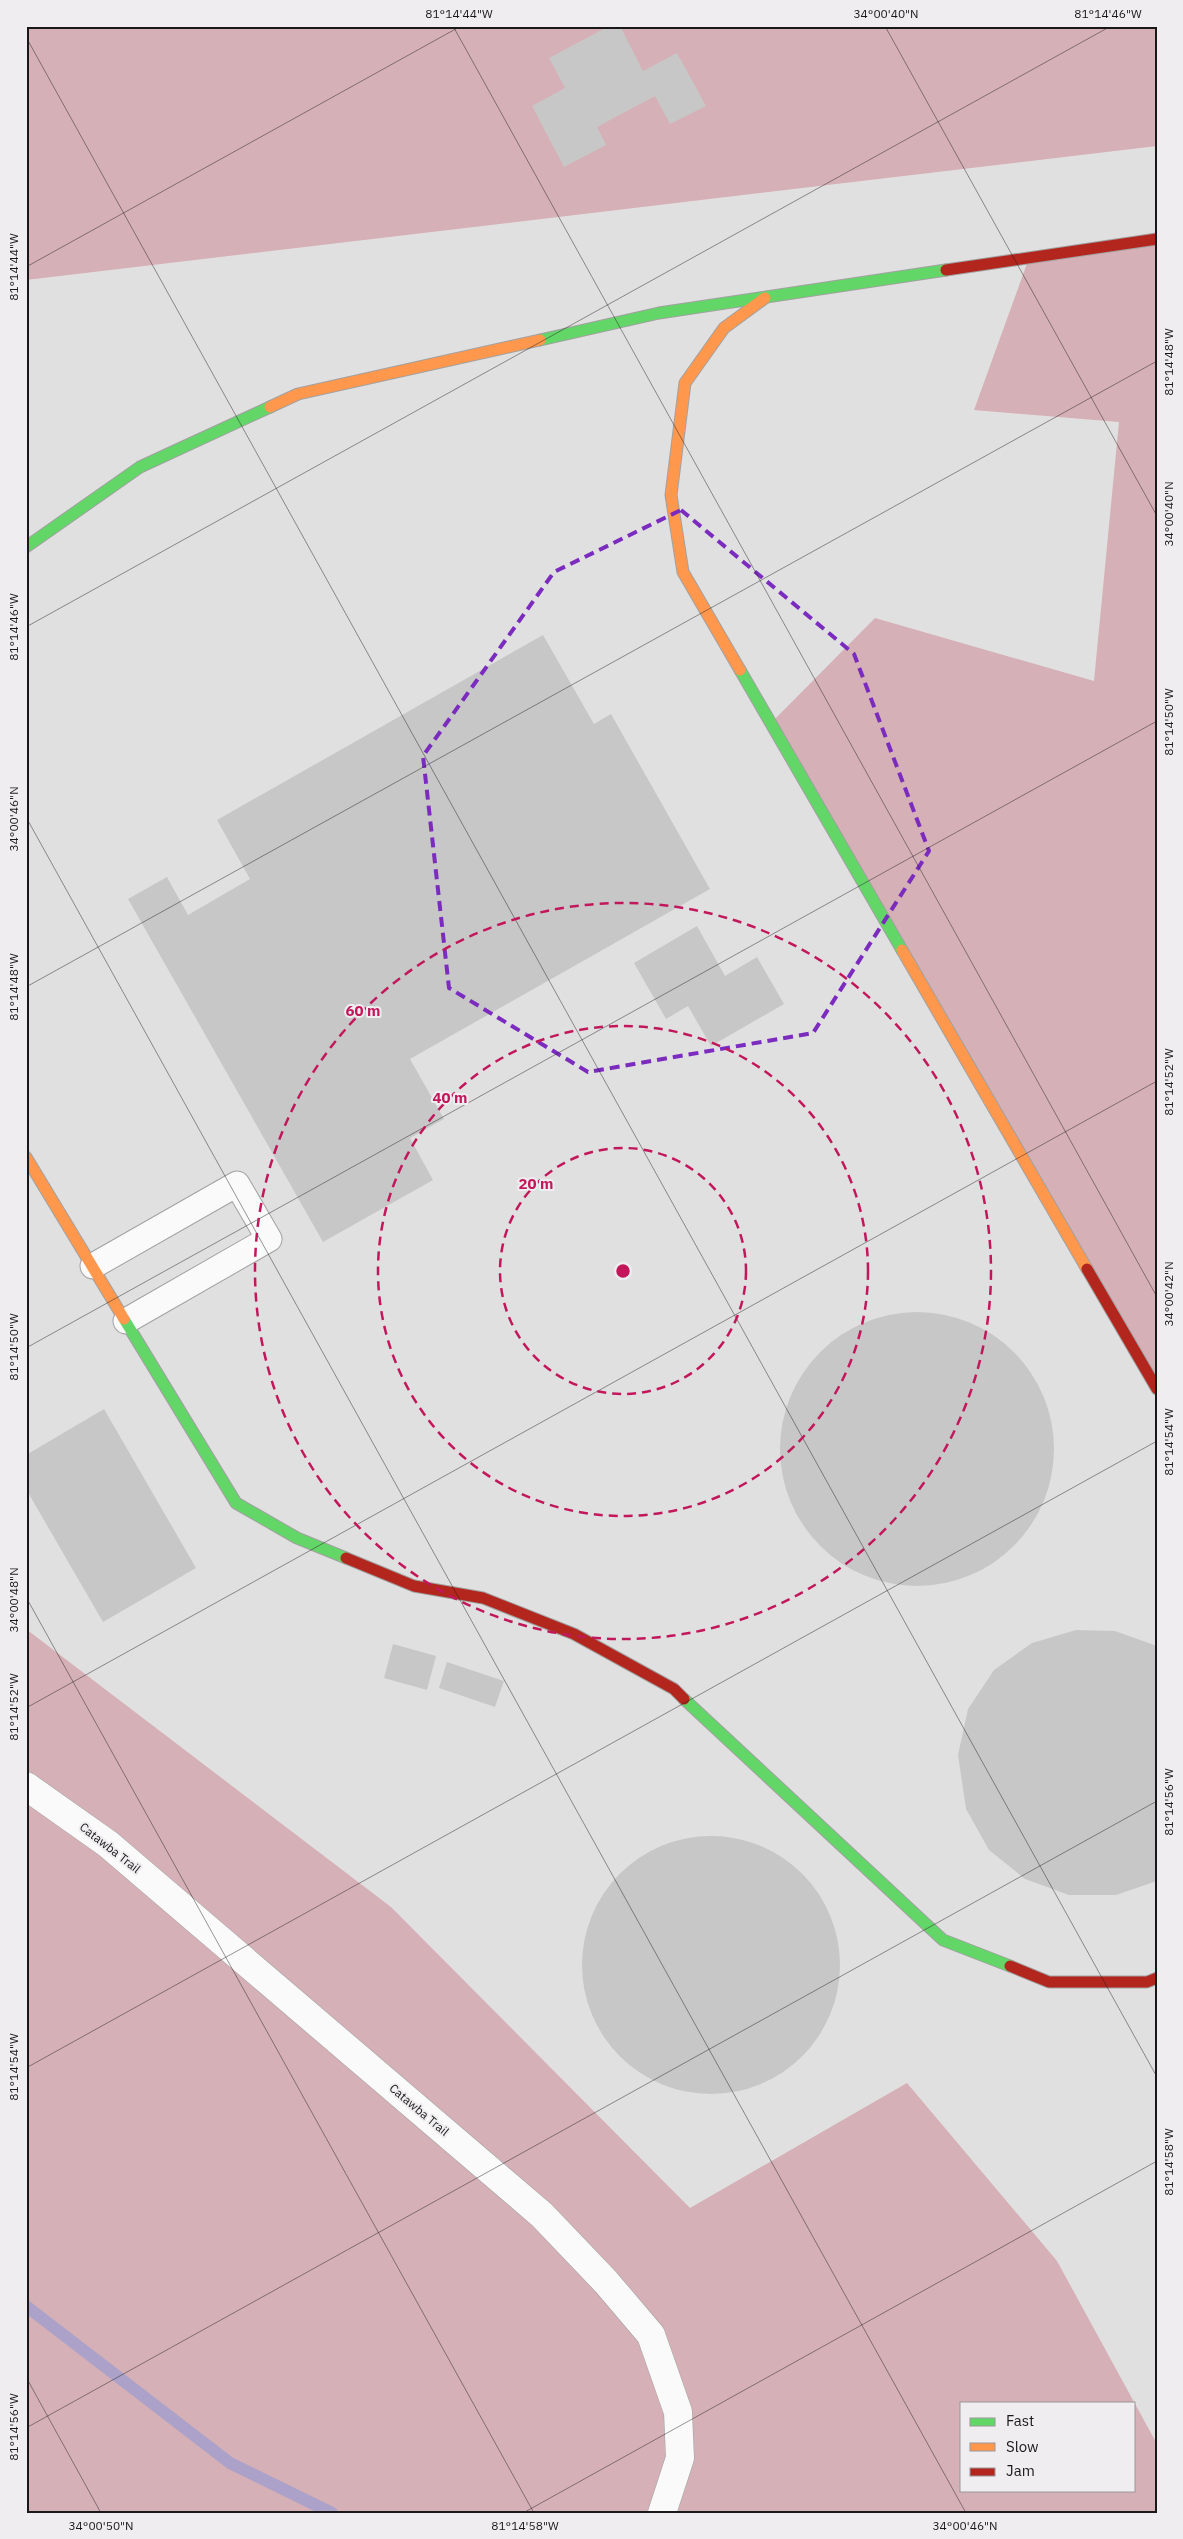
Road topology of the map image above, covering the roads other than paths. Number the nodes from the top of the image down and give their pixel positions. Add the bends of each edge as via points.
1 (1157, 239) edge
2 (765, 298) junction
3 (26, 547) edge
4 (26, 1157) edge
5 (93, 1266) junction
6 (126, 1321) junction
7 (1157, 1389) edge
8 (26, 1786) edge
9 (1157, 1978) edge
10 (662, 2513) edge

1 - 2 street
2 - 3 street via 659,314 298,394 140,468
2 - 7 street via 724,328 685,383 671,495 682,572
4 - 5 street
5 - 6 street
5 - 6 lane via 237,1184 269,1239
6 - 9 street via 236,1503 297,1538 414,1586 483,1598 574,1634 674,1689 943,1940 1049,1982 1147,1982
8 - 10 street, Catawba Trail via 108,1844 498,2177 542,2215 606,2282 651,2336 678,2412 680,2458

